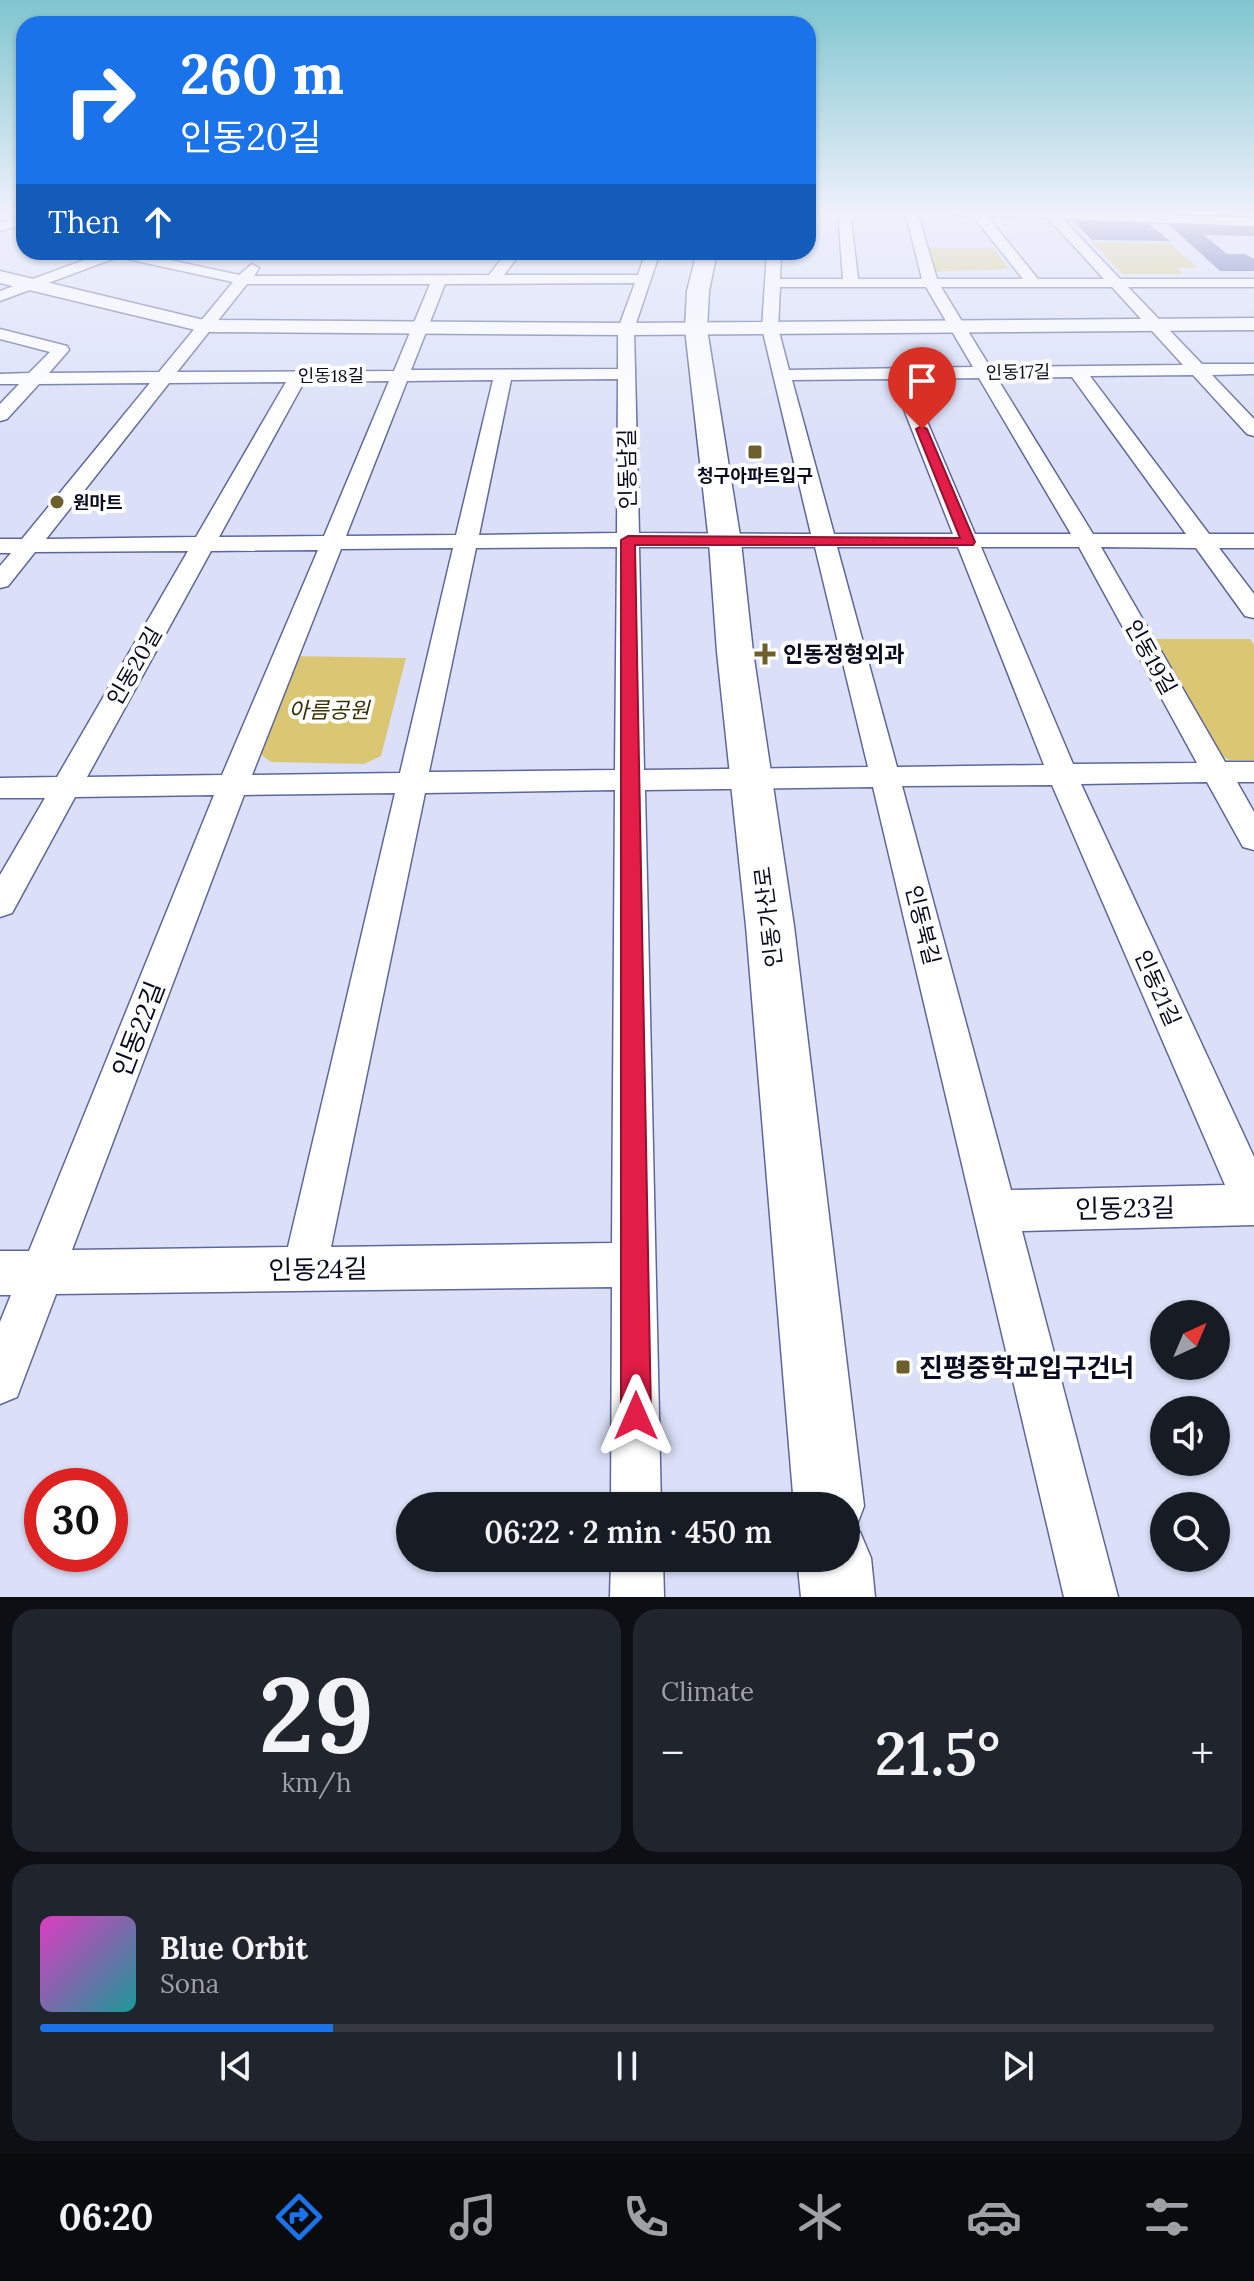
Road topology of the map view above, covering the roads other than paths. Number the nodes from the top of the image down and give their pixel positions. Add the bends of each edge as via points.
1 (30, 286) edge
2 (33, 286) edge
3 (237, 286) edge
4 (437, 286) edge
5 (641, 286) edge
6 (699, 286) edge
7 (714, 286) edge
8 (772, 286) edge
9 (932, 286) edge
10 (1119, 286) edge
11 (0, 296) edge
12 (1254, 324) edge
13 (1156, 325) junction
14 (204, 326) junction
15 (956, 326) junction
16 (420, 328) junction
17 (770, 328) junction
18 (626, 329) junction
19 (696, 329) junction
20 (0, 334) edge
21 (1195, 369) junction
22 (1254, 369) edge
23 (1077, 371) junction
24 (986, 372) junction
25 (898, 373) junction
26 (503, 374) junction
27 (626, 374) junction
28 (299, 375) junction
29 (402, 375) junction
30 (783, 375) junction
31 (163, 376) junction
32 (37, 377) junction
33 (0, 379) edge
34 (0, 415) edge
35 (1254, 430) edge
36 (628, 540) junction
37 (1203, 541) junction
38 (1254, 541) edge
39 (466, 542) junction
40 (725, 542) junction
41 (827, 542) junction
42 (968, 542) junction
43 (1087, 542) junction
44 (334, 543) junction
45 (204, 545) junction
46 (0, 546) edge
47 (26, 546) junction
48 (0, 581) edge
49 (1254, 611) edge
50 (1215, 772) junction
51 (1254, 772) edge
52 (1062, 774) junction
53 (885, 777) junction
54 (750, 778) junction
55 (630, 780) junction
56 (411, 783) junction
57 (233, 785) junction
58 (64, 787) junction
59 (0, 788) edge
60 (1254, 839) edge
61 (0, 904) edge
62 (1254, 1204) edge
63 (996, 1211) junction
64 (635, 1265) junction
65 (305, 1269) junction
66 (22, 1273) edge
67 (0, 1380) edge
68 (636, 1492) edge
69 (828, 1492) edge
70 (637, 1572) edge
71 (835, 1572) edge
72 (637, 1597) edge
73 (838, 1597) edge
74 (1091, 1597) edge

1 - 11 street
2 - 14 street
3 - 14 street
4 - 16 street
5 - 18 street, 인동남길
6 - 19 main road, 인동가산로
7 - 19 main road
8 - 17 street, 인동북길
9 - 15 street, 인동19길
10 - 13 street
12 - 13 street
13 - 15 street
13 - 21 street
14 - 16 street
14 - 31 street
15 - 17 street
15 - 24 street, 인동19길
16 - 18 street
16 - 29 street
17 - 19 street
17 - 30 street, 인동북길
18 - 19 street
18 - 27 street, 인동남길
19 - 40 main road, 인동가산로
20 - 32 street via 61,350
21 - 22 street, 인동17길
21 - 23 street, 인동17길
21 - 35 street
23 - 24 street, 인동17길
23 - 37 street
24 - 25 street, 인동17길
24 - 43 street, 인동19길
25 - 30 street, 인동17길
25 - 42 street
26 - 27 street, 인동18길
26 - 29 street, 인동18길
26 - 39 street
27 - 36 street, 인동남길
28 - 29 street, 인동18길
28 - 31 street, 인동18길
28 - 45 street, 인동20길
29 - 44 street
30 - 41 street, 인동북길
31 - 32 street, 인동18길
31 - 47 street
32 - 33 street, 인동18길
32 - 34 street
36 - 39 street
36 - 40 street
36 - 55 street, 인동남길
37 - 38 street
37 - 43 street
37 - 49 street
39 - 44 street
39 - 56 street
40 - 41 street
40 - 54 main road, 인동가산로
41 - 42 street
41 - 53 street, 인동북길
42 - 43 street
42 - 52 street
43 - 50 street, 인동19길
44 - 45 street
44 - 57 street
45 - 47 street
45 - 58 street, 인동20길
46 - 47 street
47 - 48 street
50 - 51 street
50 - 52 street
50 - 60 street
52 - 53 street
52 - 62 street, 인동21길
53 - 54 street
53 - 63 street, 인동북길
54 - 55 street
54 - 69 main road, 인동가산로
55 - 56 street
55 - 64 street, 인동남길
56 - 57 street
56 - 65 street
57 - 58 street
57 - 66 street, 인동22길
58 - 59 street
58 - 61 street
62 - 63 street, 인동23길
63 - 74 street, 인동북길
64 - 65 street, 인동24길
64 - 68 street, 인동남길
65 - 66 street, 인동24길
66 - 67 street, 인동22길
70 - 72 street
71 - 73 main road

